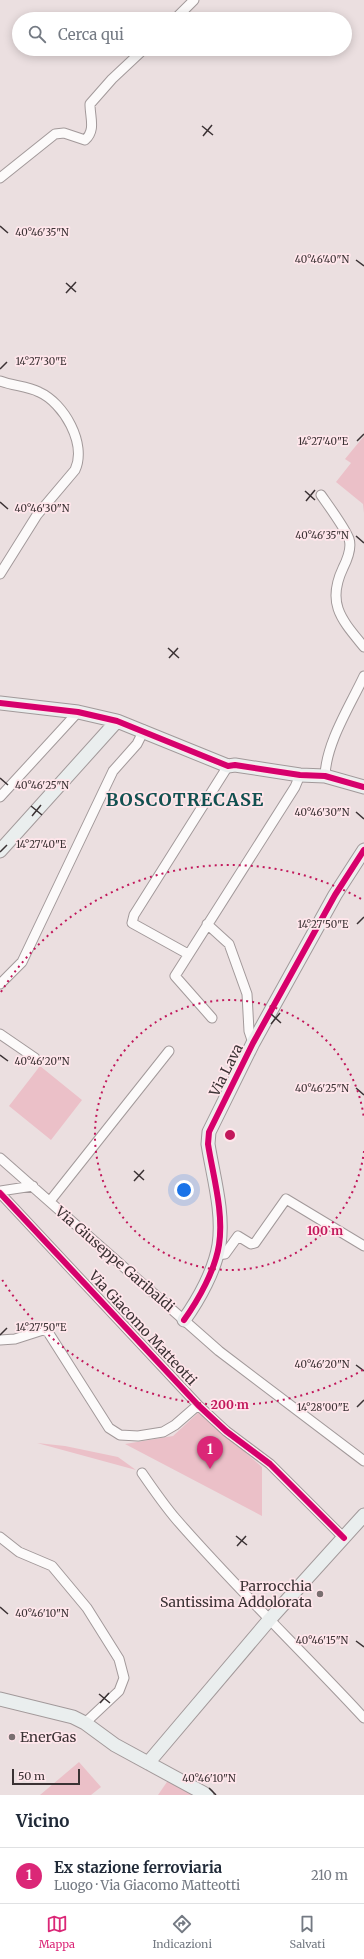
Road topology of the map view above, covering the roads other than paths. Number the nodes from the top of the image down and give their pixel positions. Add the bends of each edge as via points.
1 (194, 0) edge
2 (182, 12) edge
3 (137, 56) edge
4 (0, 178) edge
5 (0, 382) edge
6 (321, 495) dead end
7 (0, 574) edge
8 (364, 647) edge
9 (364, 676) edge
10 (0, 703) edge
11 (78, 712) junction
12 (117, 721) junction
13 (144, 730) junction
14 (228, 766) junction
15 (300, 775) junction
16 (325, 776) junction
17 (364, 787) edge
18 (0, 797) edge
19 (364, 850) edge
20 (0, 851) edge
21 (207, 924) junction
22 (188, 954) junction
23 (0, 984) edge
24 (212, 1018) dead end
25 (0, 1034) edge
26 (253, 1042) junction
27 (169, 1051) dead end
28 (35, 1058) dead end
29 (0, 1158) edge
30 (33, 1186) junction
31 (0, 1192) edge
32 (50, 1201) junction
33 (364, 1246) edge
34 (216, 1255) junction
35 (184, 1320) junction
36 (0, 1340) edge
37 (198, 1405) junction
38 (364, 1460) edge
39 (142, 1473) dead end
40 (364, 1515) edge
41 (0, 1536) edge
42 (344, 1538) junction
43 (270, 1619) junction
44 (0, 1699) edge
45 (364, 1718) edge
46 (85, 1723) junction
47 (148, 1763) junction
48 (207, 1795) edge

1 - 2 street
3 - 4 street via 90,104 92,127 85,140 64,133 55,134
5 - 7 street via 36,390 54,403 67,419 77,439 78,463 37,515
6 - 8 street via 349,539 348,558 341,574 336,606 347,626
9 - 16 street via 332,746
10 - 11 street
11 - 12 street
11 - 18 street
12 - 13 street
12 - 20 street
13 - 14 street
13 - 23 street via 137,744 113,771 22,962
14 - 15 street
14 - 22 street via 134,915 132,923
15 - 16 street
15 - 21 street via 295,787
16 - 17 street
19 - 26 street, Via Lava via 335,895
21 - 22 street
21 - 26 street via 229,944 247,994 249,1031
22 - 24 street via 175,976
25 - 28 street
26 - 34 street, Via Lava via 209,1132 208,1144 220,1217
27 - 32 street
29 - 30 street, Via Giuseppe Garibaldi
30 - 31 street
30 - 32 street, Via Giuseppe Garibaldi
31 - 37 street, Via Giacomo Matteotti
32 - 35 street, Via Giuseppe Garibaldi
33 - 34 street via 286,1199 256,1243 251,1244 238,1236 225,1254
34 - 35 street, Via Lava via 201,1296
35 - 38 street, Via Giuseppe Garibaldi via 219,1351
36 - 37 street via 15,1339 43,1330 48,1332 109,1428 120,1435 138,1436 163,1432
37 - 42 street, Via Giacomo Matteotti via 226,1432 270,1464
39 - 43 street via 175,1518
40 - 42 street
41 - 46 street via 19,1552 52,1566 87,1608 119,1659 124,1678 119,1691
42 - 43 street
43 - 45 street
43 - 47 street
44 - 46 street via 73,1717
46 - 47 street via 115,1745
47 - 48 street

